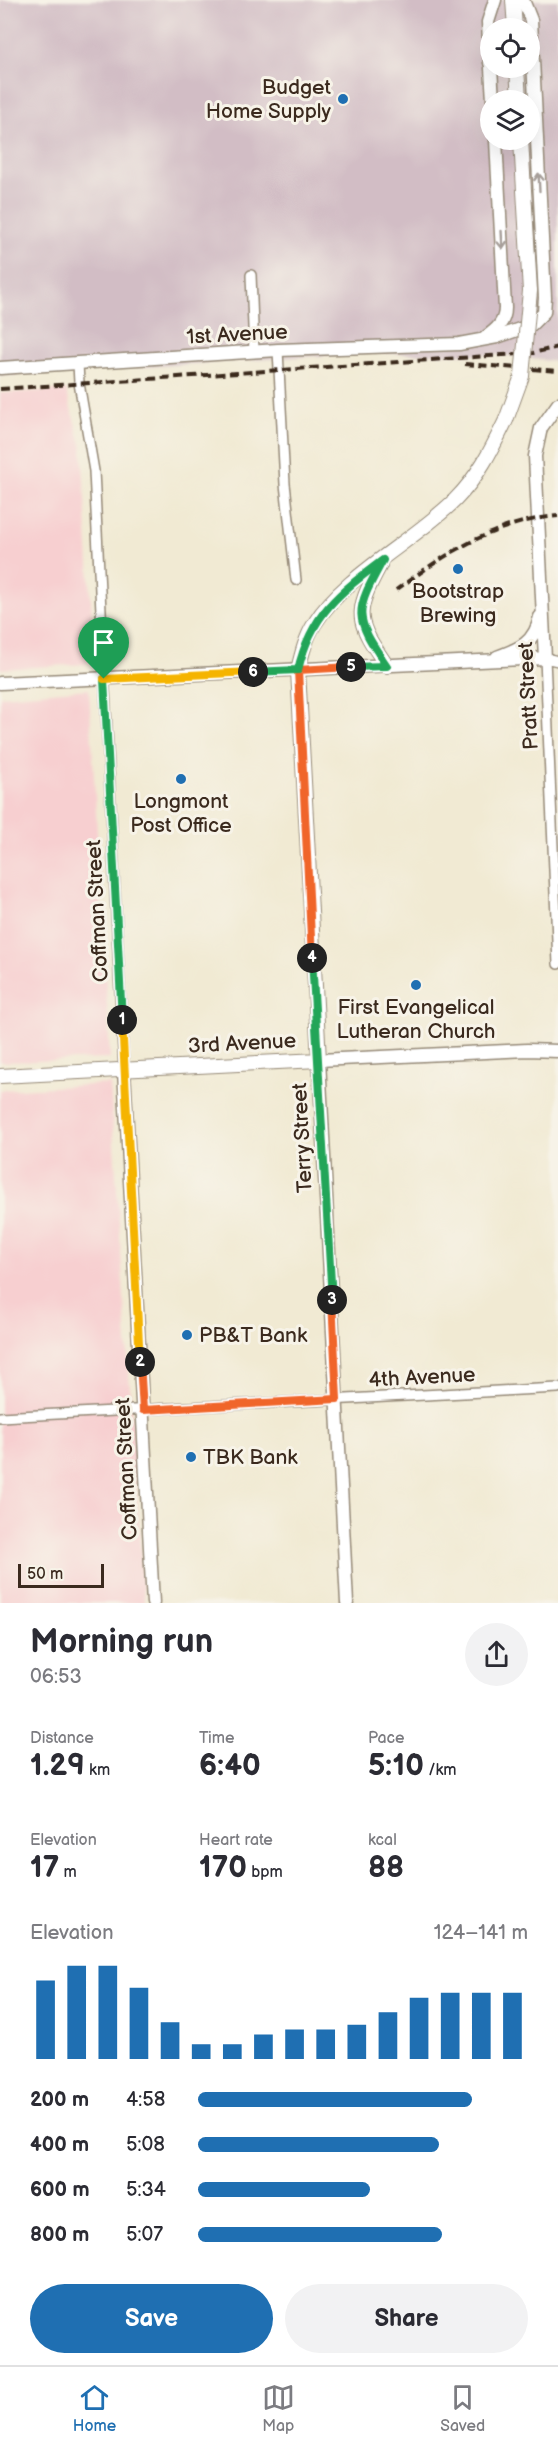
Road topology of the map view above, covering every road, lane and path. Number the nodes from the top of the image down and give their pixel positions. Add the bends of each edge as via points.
1 (495, 0) edge
2 (517, 2) edge
3 (489, 18) edge
4 (516, 18) edge
5 (497, 150) edge
6 (522, 150) edge
7 (251, 275) dead end
8 (477, 341) junction
9 (278, 350) junction
10 (254, 352) junction
11 (78, 363) junction
12 (0, 368) edge
13 (558, 404) edge
14 (383, 560) junction
15 (296, 580) dead end
16 (543, 598) junction
17 (545, 658) junction
18 (484, 661) junction
19 (558, 661) edge
20 (387, 666) junction
21 (298, 670) junction
22 (104, 679) junction
23 (0, 683) edge
24 (558, 964) edge
25 (558, 1051) edge
26 (319, 1060) junction
27 (124, 1070) junction
28 (0, 1076) edge
29 (558, 1388) edge
30 (337, 1399) junction
31 (143, 1410) junction
32 (0, 1417) edge
33 (153, 1603) edge
34 (347, 1603) edge

1 - 3 street
2 - 4 main road
8 -> 2 street, 1st Avenue via 531,326 544,312 531,20
5 -> 8 street via 505,318 499,327
6 - 14 main road, Terry Street, bridge via 530,291 526,347 516,397 490,454 474,478 444,510
7 - 10 street
8 - 9 street, 1st Avenue
9 - 10 street, 1st Avenue
9 - 15 street via 285,484
10 - 11 street, 1st Avenue
11 - 12 street, 1st Avenue
11 - 22 street, Coffman Street via 94,471
13 - 16 street, Pratt Street via 541,428 535,456
14 - 20 main road via 362,603 361,614 366,636
14 - 21 main road, Terry Street via 325,609 307,638
16 - 17 street, Pratt Street
16 - 18 street via 537,631 531,641
17 - 18 street
17 - 19 street
17 - 24 street, Pratt Street
18 - 20 street
20 - 21 street
21 - 22 street
21 - 26 main road, Terry Street
22 - 23 street
22 - 27 street, Coffman Street
25 - 26 street, 3rd Avenue
26 - 27 main road, 3rd Avenue
26 - 30 street, Terry Street
27 - 28 main road, 3rd Avenue
27 - 31 street, Coffman Street
29 - 30 street, 4th Avenue
30 - 31 street, 4th Avenue
30 - 34 street, Terry Street
31 - 32 street, 4th Avenue
31 - 33 street, Coffman Street

